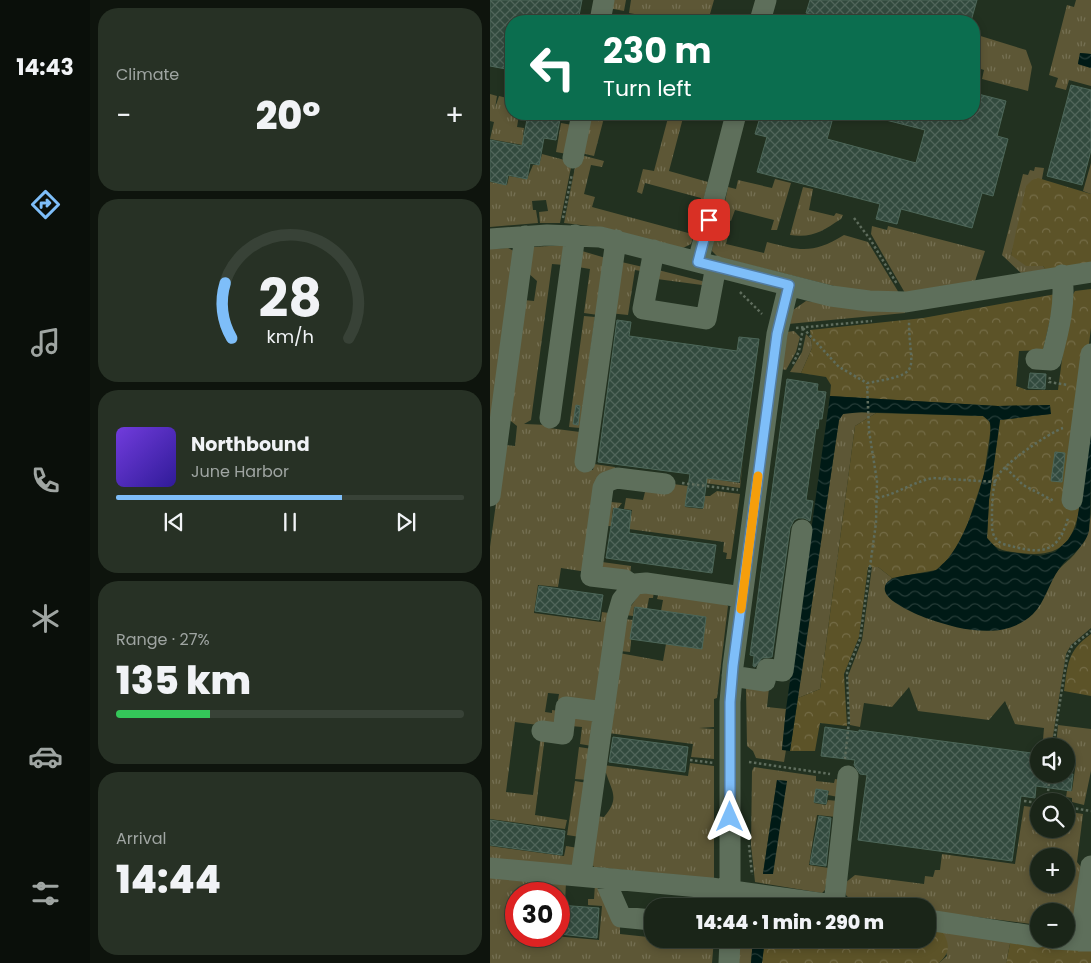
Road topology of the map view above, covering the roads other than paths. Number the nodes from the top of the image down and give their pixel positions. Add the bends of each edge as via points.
1 (604, 0) edge
2 (766, 0) edge
3 (601, 15) edge
4 (762, 15) edge
5 (581, 120) edge
6 (735, 120) edge
7 (573, 158) road end
8 (569, 234) junction
9 (525, 236) junction
10 (490, 239) edge
11 (616, 240) junction
12 (654, 250) junction
13 (707, 264) junction
14 (1091, 272) edge
15 (1062, 275) junction
16 (789, 285) junction
17 (1091, 354) edge
18 (1043, 360) road end
19 (550, 418) dead end
20 (585, 462) dead end
21 (665, 484) road end
22 (490, 496) edge
23 (1071, 502) road end
24 (802, 530) dead end
25 (633, 586) junction
26 (742, 597) junction
27 (732, 676) junction
28 (604, 712) junction
29 (542, 731) dead end
30 (846, 776) road end
31 (1091, 866) edge
32 (490, 868) edge
33 (581, 875) junction
34 (604, 878) junction
35 (696, 897) edge
36 (730, 898) edge
37 (839, 898) edge
38 (644, 919) edge
39 (936, 921) edge
40 (1030, 935) edge
41 (1086, 941) edge
42 (730, 948) edge
43 (729, 963) edge

1 - 3 street
2 - 4 street
5 - 7 street
6 - 13 street
8 - 9 street
8 - 11 street
8 - 19 street
9 - 10 street
9 - 22 street
11 - 12 street
11 - 20 street
12 - 13 street
12 - 13 street via 644,310 706,318
13 - 16 street
14 - 15 street
15 - 16 street via 908,309
15 - 18 street via 1064,290 1059,329
16 - 26 street via 777,334
17 - 23 street
21 - 25 street via 612,478 603,488 591,576 626,580
24 - 27 street via 783,671 767,669 765,681
25 - 26 street via 646,583
25 - 28 street via 622,600 617,617
26 - 27 street
27 - 36 street
28 - 29 street via 566,707 563,734
28 - 33 street
30 - 37 street via 848,862
31 - 41 street
32 - 33 street
33 - 34 street
34 - 35 street
34 - 38 street via 621,916
35 - 36 street
39 - 40 street
42 - 43 street

